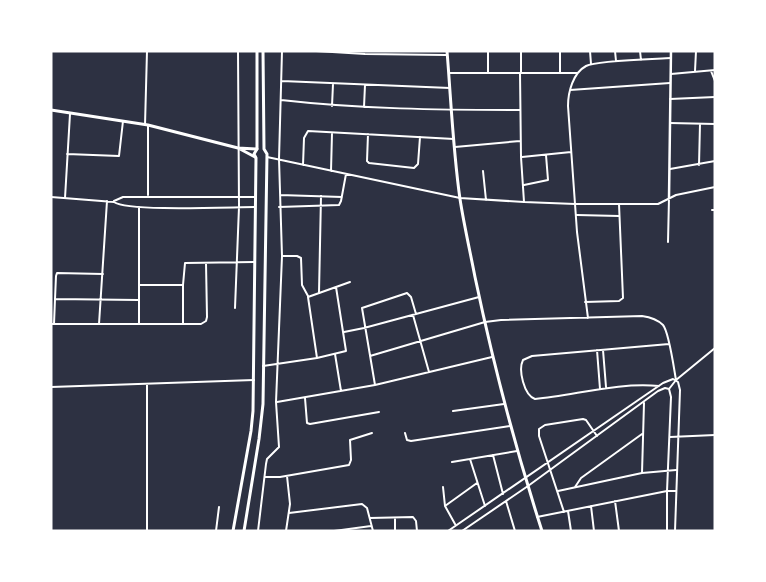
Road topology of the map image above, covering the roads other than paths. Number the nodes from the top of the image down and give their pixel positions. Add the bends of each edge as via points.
1 (147, 51) edge
2 (238, 51) edge
3 (257, 51) edge
4 (263, 51) edge
5 (282, 51) edge
6 (316, 51) edge
7 (488, 51) edge
8 (521, 51) edge
9 (560, 51) edge
10 (590, 51) edge
11 (615, 51) edge
12 (640, 51) edge
13 (671, 51) edge
14 (696, 51) edge
15 (365, 53) edge
16 (408, 53) edge
17 (447, 53) edge
18 (671, 58) junction
19 (641, 60) junction
20 (616, 62) junction
21 (591, 64) junction
22 (713, 71) edge
23 (695, 72) junction
24 (449, 73) junction
25 (488, 73) junction
26 (520, 73) junction
27 (560, 73) junction
28 (578, 73) junction
29 (671, 74) junction
30 (281, 81) junction
31 (715, 81) edge
32 (670, 83) junction
33 (333, 84) junction
34 (365, 85) junction
35 (450, 88) junction
36 (570, 90) junction
37 (715, 97) edge
38 (670, 98) junction
39 (281, 100) junction
40 (332, 106) junction
41 (364, 107) junction
42 (51, 110) edge
43 (452, 110) junction
44 (520, 110) junction
45 (70, 114) junction
46 (123, 121) junction
47 (670, 123) junction
48 (700, 124) junction
49 (715, 124) edge
50 (147, 125) junction
51 (332, 132) junction
52 (368, 134) junction
53 (420, 137) junction
54 (454, 139) junction
55 (520, 141) junction
56 (455, 147) junction
57 (239, 148) junction
58 (257, 149) junction
59 (264, 149) junction
60 (572, 152) junction
61 (67, 154) junction
62 (546, 154) junction
63 (266, 157) junction
64 (521, 157) junction
65 (256, 158) junction
66 (279, 160) junction
67 (715, 161) edge
68 (303, 165) junction
69 (699, 165) junction
70 (670, 169) junction
71 (331, 171) junction
72 (483, 171) dead end
73 (346, 174) junction
74 (523, 185) junction
75 (715, 187) edge
76 (280, 195) junction
77 (148, 196) junction
78 (321, 196) junction
79 (51, 197) edge
80 (238, 197) junction
81 (255, 197) junction
82 (342, 197) junction
83 (65, 198) junction
84 (460, 198) junction
85 (669, 198) junction
86 (486, 200) junction
87 (107, 201) junction
88 (114, 202) junction
89 (524, 202) junction
90 (575, 204) junction
91 (619, 204) junction
92 (320, 205) junction
93 (140, 207) junction
94 (239, 207) junction
95 (255, 207) junction
96 (279, 207) junction
97 (576, 215) junction
98 (619, 216) junction
99 (668, 242) dead end
100 (282, 256) junction
101 (238, 262) junction
102 (256, 262) junction
103 (206, 263) junction
104 (103, 274) junction
105 (350, 282) dead end
106 (139, 285) junction
107 (183, 285) junction
108 (336, 287) junction
109 (319, 293) junction
110 (308, 296) junction
111 (480, 297) junction
112 (55, 299) junction
113 (101, 299) junction
114 (139, 300) junction
115 (585, 302) junction
116 (235, 308) dead end
117 (414, 314) junction
118 (588, 318) junction
119 (485, 322) junction
120 (53, 324) edge
121 (99, 324) junction
122 (139, 324) junction
123 (183, 324) junction
124 (364, 328) junction
125 (344, 332) junction
126 (420, 342) junction
127 (669, 344) junction
128 (715, 348) edge
129 (597, 350) junction
130 (603, 350) junction
131 (335, 354) junction
132 (370, 356) junction
133 (492, 357) junction
134 (317, 358) junction
135 (278, 364) junction
136 (263, 366) junction
137 (428, 372) junction
138 (254, 380) junction
139 (676, 380) junction
140 (147, 384) junction
141 (375, 385) junction
142 (659, 386) junction
143 (51, 387) edge
144 (606, 388) junction
145 (600, 389) junction
146 (669, 389) junction
147 (341, 391) junction
148 (305, 398) junction
149 (276, 402) junction
150 (644, 403) junction
151 (504, 404) junction
152 (453, 411) dead end
153 (379, 412) dead end
154 (510, 426) junction
155 (594, 431) junction
156 (372, 433) dead end
157 (405, 434) dead end
158 (642, 434) junction
159 (597, 436) junction
160 (715, 436) edge
161 (669, 437) junction
162 (678, 437) junction
163 (517, 451) junction
164 (493, 455) junction
165 (470, 459) junction
166 (452, 462) dead end
167 (549, 462) junction
168 (551, 469) junction
169 (668, 470) junction
170 (677, 470) junction
171 (642, 473) junction
172 (287, 476) junction
173 (264, 477) junction
174 (526, 478) junction
175 (477, 483) junction
176 (528, 486) junction
177 (443, 487) dead end
178 (576, 487) junction
179 (558, 490) junction
180 (667, 491) junction
181 (676, 491) junction
182 (503, 494) junction
183 (506, 501) junction
184 (615, 501) junction
185 (445, 506) junction
186 (485, 506) junction
187 (591, 506) junction
188 (219, 507) dead end
189 (568, 511) junction
190 (564, 512) junction
191 (289, 513) junction
192 (394, 517) junction
193 (537, 517) junction
194 (370, 518) junction
195 (456, 525) junction
196 (371, 526) junction
197 (147, 531) edge
198 (216, 531) edge
199 (233, 531) edge
200 (244, 531) edge
201 (258, 531) edge
202 (286, 531) edge
203 (334, 531) edge
204 (373, 531) edge
205 (394, 531) edge
206 (418, 531) edge
207 (448, 531) edge
208 (462, 531) edge
209 (514, 531) edge
210 (542, 531) edge
211 (571, 531) edge
212 (594, 531) edge
213 (619, 531) edge
214 (666, 531) edge
215 (675, 531) edge

1 - 50 street
2 - 57 street
3 - 58 main road
4 - 59 main road
5 - 30 street
6 - 15 street
7 - 25 street
8 - 26 street
9 - 27 street
10 - 21 street
11 - 20 street
12 - 19 street
13 - 18 street
14 - 23 street
15 - 16 street
16 - 17 street
17 - 24 main road
18 - 19 street
18 - 29 street
19 - 20 street
20 - 21 street
21 - 28 street
22 - 23 street
22 - 31 street
23 - 29 street
24 - 25 street
24 - 35 main road
25 - 26 street
26 - 27 street
26 - 44 street
27 - 28 street
28 - 36 street
29 - 32 street
30 - 33 street
30 - 39 street
32 - 36 street
32 - 38 street
33 - 34 street
33 - 40 street
34 - 35 street
34 - 41 street
35 - 43 main road
36 - 60 street
37 - 38 street
38 - 47 street
39 - 40 street
39 - 66 street
40 - 41 street
41 - 43 street
42 - 45 main road
43 - 44 street
43 - 54 main road
44 - 55 street
45 - 46 main road
45 - 61 street
46 - 50 main road
46 - 61 street via 119,156
47 - 48 street
47 - 70 street
48 - 49 street
48 - 69 street
50 - 57 main road
50 - 77 street
51 - 52 street
51 - 68 street via 306,132
51 - 71 street
52 - 53 street
52 - 53 street via 369,164 414,168 418,164
53 - 54 street
54 - 56 main road
55 - 56 street
55 - 64 street
56 - 84 main road
57 - 58 main road
57 - 65 main road
57 - 80 street
58 - 59 main road
58 - 65 main road
59 - 63 main road
60 - 62 street
60 - 90 street
61 - 83 street
62 - 64 street
62 - 74 street via 548,180
63 - 65 main road
63 - 66 street
63 - 136 main road
64 - 74 street
65 - 81 main road
66 - 68 street
66 - 76 street
67 - 69 street
68 - 71 street
69 - 70 street
70 - 85 street
71 - 73 street
72 - 86 street
73 - 82 street
73 - 84 street
74 - 89 street
75 - 85 street
76 - 78 street
76 - 96 street
77 - 80 street
77 - 88 street via 123,196
78 - 82 street
78 - 92 street
79 - 83 street
80 - 81 street
80 - 94 street
81 - 95 main road
82 - 92 street via 339,205
83 - 87 street
84 - 86 street
84 - 111 main road
85 - 91 street via 658,204
85 - 99 street
86 - 89 street
87 - 88 street
87 - 104 street
88 - 93 street
89 - 90 street
90 - 91 street
90 - 97 street
91 - 98 street
92 - 96 street
92 - 109 street
93 - 94 street
93 - 106 street
94 - 95 street
94 - 101 street
95 - 102 main road
96 - 100 street
97 - 98 street
97 - 115 street
98 - 115 street via 623,298 619,301
100 - 110 street via 301,258 302,285
100 - 135 street
101 - 102 street
101 - 103 street
101 - 116 street
102 - 138 main road
103 - 107 street via 185,263
103 - 123 street via 206,322
104 - 112 street via 58,273
104 - 113 street
105 - 108 street
106 - 107 street
106 - 114 street
107 - 123 street
108 - 109 street
108 - 125 street
109 - 110 street
110 - 134 street
111 - 117 street
111 - 119 main road
112 - 113 street
112 - 120 street
113 - 114 street
113 - 121 street
114 - 122 street
115 - 118 street
117 - 124 street
117 - 124 street via 411,297 405,293 362,308
117 - 126 street
118 - 119 street
118 - 127 street via 652,318 665,328
119 - 126 street
119 - 133 main road
120 - 121 street
121 - 122 street
122 - 123 street
124 - 125 street
124 - 132 street
125 - 131 street via 347,350
126 - 132 street
126 - 137 street
127 - 130 street
127 - 139 street
128 - 139 street
129 - 130 street
129 - 145 street
129 - 145 street via 532,356 521,366 526,391 532,398
130 - 144 street
131 - 134 street
131 - 147 street
132 - 141 street
133 - 137 street
133 - 151 main road
134 - 135 street
135 - 136 street
135 - 149 street
136 - 200 main road via 263,404
137 - 141 street
138 - 140 street
138 - 199 main road via 252,431
139 - 142 street via 670,379
139 - 146 street
139 - 162 street via 680,390
140 - 143 street
140 - 197 street
141 - 147 street
142 - 144 street
142 - 155 street
144 - 145 street
146 - 150 street via 658,391
146 - 161 street
147 - 148 street
148 - 149 street
148 - 153 street via 306,419 310,424
149 - 173 street via 279,448 266,461
150 - 158 street
150 - 159 street
151 - 152 street
151 - 154 main road
154 - 157 street via 411,441
154 - 163 main road
155 - 159 street
155 - 167 street
155 - 167 street via 583,419 540,428 539,436
156 - 172 street via 350,440 349,465
158 - 171 street
158 - 178 street via 581,478
159 - 168 street
160 - 162 street
161 - 162 street
161 - 169 street
162 - 170 street
163 - 164 street
163 - 174 main road
164 - 165 street
164 - 182 street
165 - 166 street
165 - 175 street
167 - 168 street
167 - 174 street
168 - 176 street
168 - 179 street
169 - 170 street
169 - 171 street
169 - 180 street
170 - 181 street
171 - 178 street
172 - 173 street
172 - 191 street
173 - 201 street
174 - 176 main road
174 - 182 street
175 - 185 street
175 - 186 street
176 - 183 street
176 - 193 main road
177 - 185 street
178 - 179 street
179 - 190 street
180 - 181 street
180 - 184 street
180 - 214 street
181 - 215 street
182 - 186 street
183 - 208 street
183 - 209 street
184 - 187 street
184 - 213 street
185 - 195 street
186 - 195 street
187 - 189 street
187 - 212 street
188 - 198 street
189 - 190 street
189 - 211 street
190 - 193 street
191 - 194 street via 362,504
191 - 202 street
192 - 194 street
192 - 205 street
192 - 206 street via 413,517
193 - 210 main road
194 - 196 street
195 - 207 street
196 - 203 street
196 - 204 street

